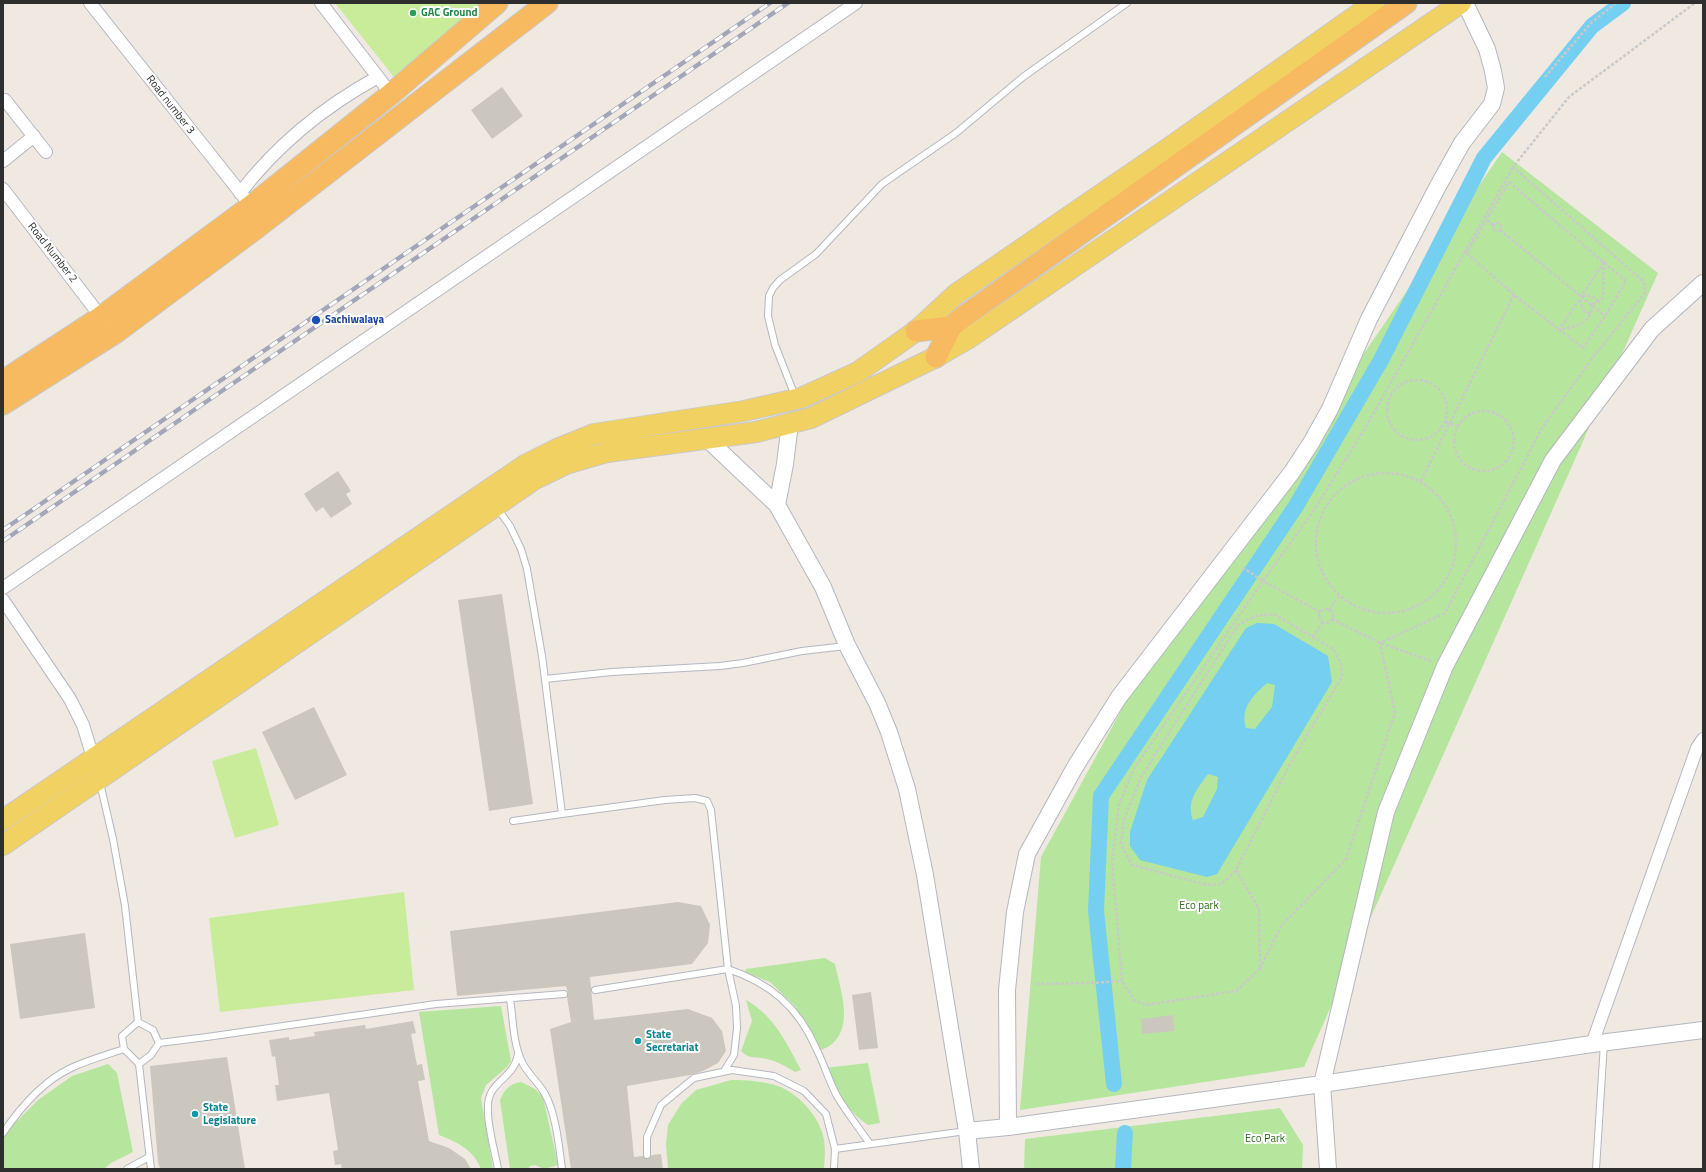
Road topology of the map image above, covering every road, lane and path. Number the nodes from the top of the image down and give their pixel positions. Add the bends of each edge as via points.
1 (90, 3) edge
2 (321, 3) edge
3 (497, 3) edge
4 (546, 3) edge
5 (856, 3) edge
6 (1127, 3) edge
7 (1374, 3) edge
8 (1406, 3) edge
9 (1461, 3) edge
10 (1465, 3) edge
11 (1616, 3) edge
12 (1695, 3) edge
13 (378, 77) junction
14 (1545, 78) dead end
15 (391, 94) junction
16 (5, 100) dead end
17 (34, 136) junction
18 (46, 152) dead end
19 (3, 161) edge
20 (1513, 167) junction
21 (3, 189) edge
22 (245, 200) junction
23 (1487, 220) junction
24 (1493, 225) junction
25 (1500, 230) junction
26 (1604, 262) junction
27 (1703, 283) edge
28 (1514, 295) junction
29 (1581, 296) junction
30 (1598, 303) junction
31 (1591, 304) junction
32 (1591, 314) junction
33 (1605, 316) junction
34 (101, 317) junction
35 (957, 322) junction
36 (1559, 330) junction
37 (916, 331) junction
38 (936, 357) junction
39 (3, 381) edge
40 (796, 399) junction
41 (3, 404) edge
42 (1446, 422) junction
43 (790, 423) junction
44 (1450, 424) junction
45 (1457, 426) junction
46 (706, 438) junction
47 (1421, 481) junction
48 (777, 505) junction
49 (496, 506) junction
50 (1242, 567) dead end
51 (1263, 581) junction
52 (3, 588) edge
53 (1339, 596) junction
54 (3, 600) edge
55 (1329, 610) junction
56 (1320, 612) junction
57 (1332, 619) junction
58 (1323, 622) junction
59 (1313, 637) junction
60 (1380, 643) junction
61 (847, 646) junction
62 (1445, 666) junction
63 (545, 679) junction
64 (1703, 739) edge
65 (94, 758) junction
66 (99, 779) junction
67 (562, 814) junction
68 (3, 820) edge
69 (513, 821) dead end
70 (3, 845) edge
71 (1236, 870) junction
72 (728, 969) junction
73 (1260, 969) junction
74 (1122, 981) junction
75 (1036, 984) dead end
76 (595, 990) dead end
77 (564, 994) dead end
78 (510, 998) junction
79 (138, 1022) junction
80 (1703, 1030) edge
81 (159, 1043) junction
82 (1598, 1043) junction
83 (124, 1049) junction
84 (518, 1052) junction
85 (139, 1064) junction
86 (724, 1072) junction
87 (1322, 1084) junction
88 (1008, 1127) junction
89 (967, 1131) junction
90 (3, 1133) edge
91 (870, 1144) junction
92 (835, 1149) junction
93 (647, 1155) dead end
94 (149, 1157) junction
95 (127, 1169) edge
96 (151, 1169) edge
97 (498, 1169) edge
98 (562, 1169) edge
99 (834, 1169) edge
100 (971, 1169) edge
101 (1328, 1169) edge
102 (1596, 1169) edge

1 - 22 street, Road number 3
2 - 13 street
3 - 15 highway
4 - 41 highway via 256,229 121,328
5 - 52 street
6 - 40 lane via 1023,77 956,133 882,184 816,254 773,288 769,296 768,316 775,345
7 - 37 main road via 956,294
8 - 35 highway
9 - 38 main road
10 - 88 street via 1487,49 1496,88 1492,104 1462,144 1438,186 1369,319 1330,409 1311,443 1292,472 1118,697 1075,767 1027,854 1015,912 1007,990
11 - 14 path via 1591,23
12 - 20 path via 1568,97
13 - 15 street
13 - 22 street via 336,102 264,164
15 - 22 highway
16 - 17 street
17 - 18 street
17 - 19 street
20 - 51 path via 1364,430 1314,510
20 - 60 path via 1644,282 1645,293 1593,357 1542,428 1445,613
21 - 34 street, Road Number 2
22 - 34 highway
23 - 24 path
23 - 26 path via 1509,182
23 - 28 path via 1467,253
24 - 25 path via 1496,232
24 - 25 path via 1499,224
25 - 29 path
26 - 29 path
26 - 30 path via 1603,296
26 - 33 path via 1626,281
27 - 62 street via 1652,329 1553,460
28 - 36 path
28 - 44 path
29 - 30 path via 1590,296 1598,300
29 - 31 path
29 - 32 path via 1583,310
29 - 36 path
30 - 31 path
31 - 32 path
31 - 33 path
32 - 36 path via 1581,324
33 - 36 path via 1582,348
34 - 39 highway
35 - 37 highway
35 - 38 highway
37 - 40 main road via 858,372
38 - 43 main road via 811,418
40 - 65 main road via 744,411 594,434 525,465
42 - 42 path via 1447,401 1442,391 1430,382 1414,379 1404,382 1395,388 1389,398 1387,416 1391,425 1405,438 1414,440 1433,436
42 - 44 path
43 - 46 main road via 756,432
43 - 48 street
44 - 45 path
44 - 47 path
45 - 45 path via 1471,413 1489,411 1498,414 1506,420 1514,437 1509,456 1493,469 1478,470 1464,464 1457,456 1454,446 1453,436
46 - 48 street
46 - 49 main road via 607,452 566,464 535,479
47 - 53 path via 1400,473 1377,473 1354,480 1336,493 1322,512 1316,534 1316,557 1324,578
47 - 53 path via 1440,496 1452,516 1457,540 1454,563 1444,584 1427,601 1406,611 1382,614 1359,608
48 - 61 street via 823,587
49 - 63 lane via 510,526 528,569
49 - 66 main road
50 - 51 path
51 - 56 path
51 - 74 path via 1133,770 1119,805 1112,862
53 - 55 path
54 - 65 street via 70,700 83,725
55 - 56 path
55 - 57 path
56 - 58 path via 1319,619
57 - 58 path via 1327,623
57 - 60 path
58 - 59 path
59 - 71 path via 1333,649 1341,663 1342,677 1290,764
59 - 71 path via 1274,614 1255,616 1238,625 1142,775 1124,819 1121,845 1132,865 1207,886 1222,884
60 - 62 path
60 - 73 path via 1395,713 1346,859 1281,926
61 - 63 lane via 802,651 720,666 612,672
61 - 89 street via 889,732 906,789 925,875
62 - 87 street via 1386,812
63 - 67 lane
64 - 82 street via 1697,748
65 - 66 street
65 - 68 main road
66 - 70 main road
66 - 79 lane via 125,906
67 - 69 lane
67 - 72 lane via 665,800 695,798 707,801 712,810
71 - 73 path via 1259,909
72 - 76 lane
72 - 86 lane via 736,1006 737,1028 734,1055
72 - 91 lane via 763,985 797,1014 816,1048 836,1095
73 - 74 path via 1236,991 1145,1005 1134,1000
74 - 75 path
77 - 78 lane
78 - 81 lane via 436,1004
78 - 84 lane
79 - 81 lane via 153,1030
79 - 83 lane via 122,1036
80 - 82 street
81 - 85 lane via 151,1055
82 - 87 street
82 - 102 lane
83 - 85 lane
83 - 90 lane via 71,1068 54,1078 34,1095
84 - 97 lane via 516,1065 490,1094 488,1116
84 - 98 lane via 522,1064 545,1093 554,1124
85 - 94 lane
86 - 92 lane via 732,1070 774,1076 804,1091 826,1114
86 - 93 lane via 694,1078 661,1105 647,1137
87 - 88 street
87 - 101 street
88 - 89 street
89 - 91 lane
89 - 100 street
91 - 92 lane
92 - 99 lane
94 - 95 lane
94 - 96 lane

